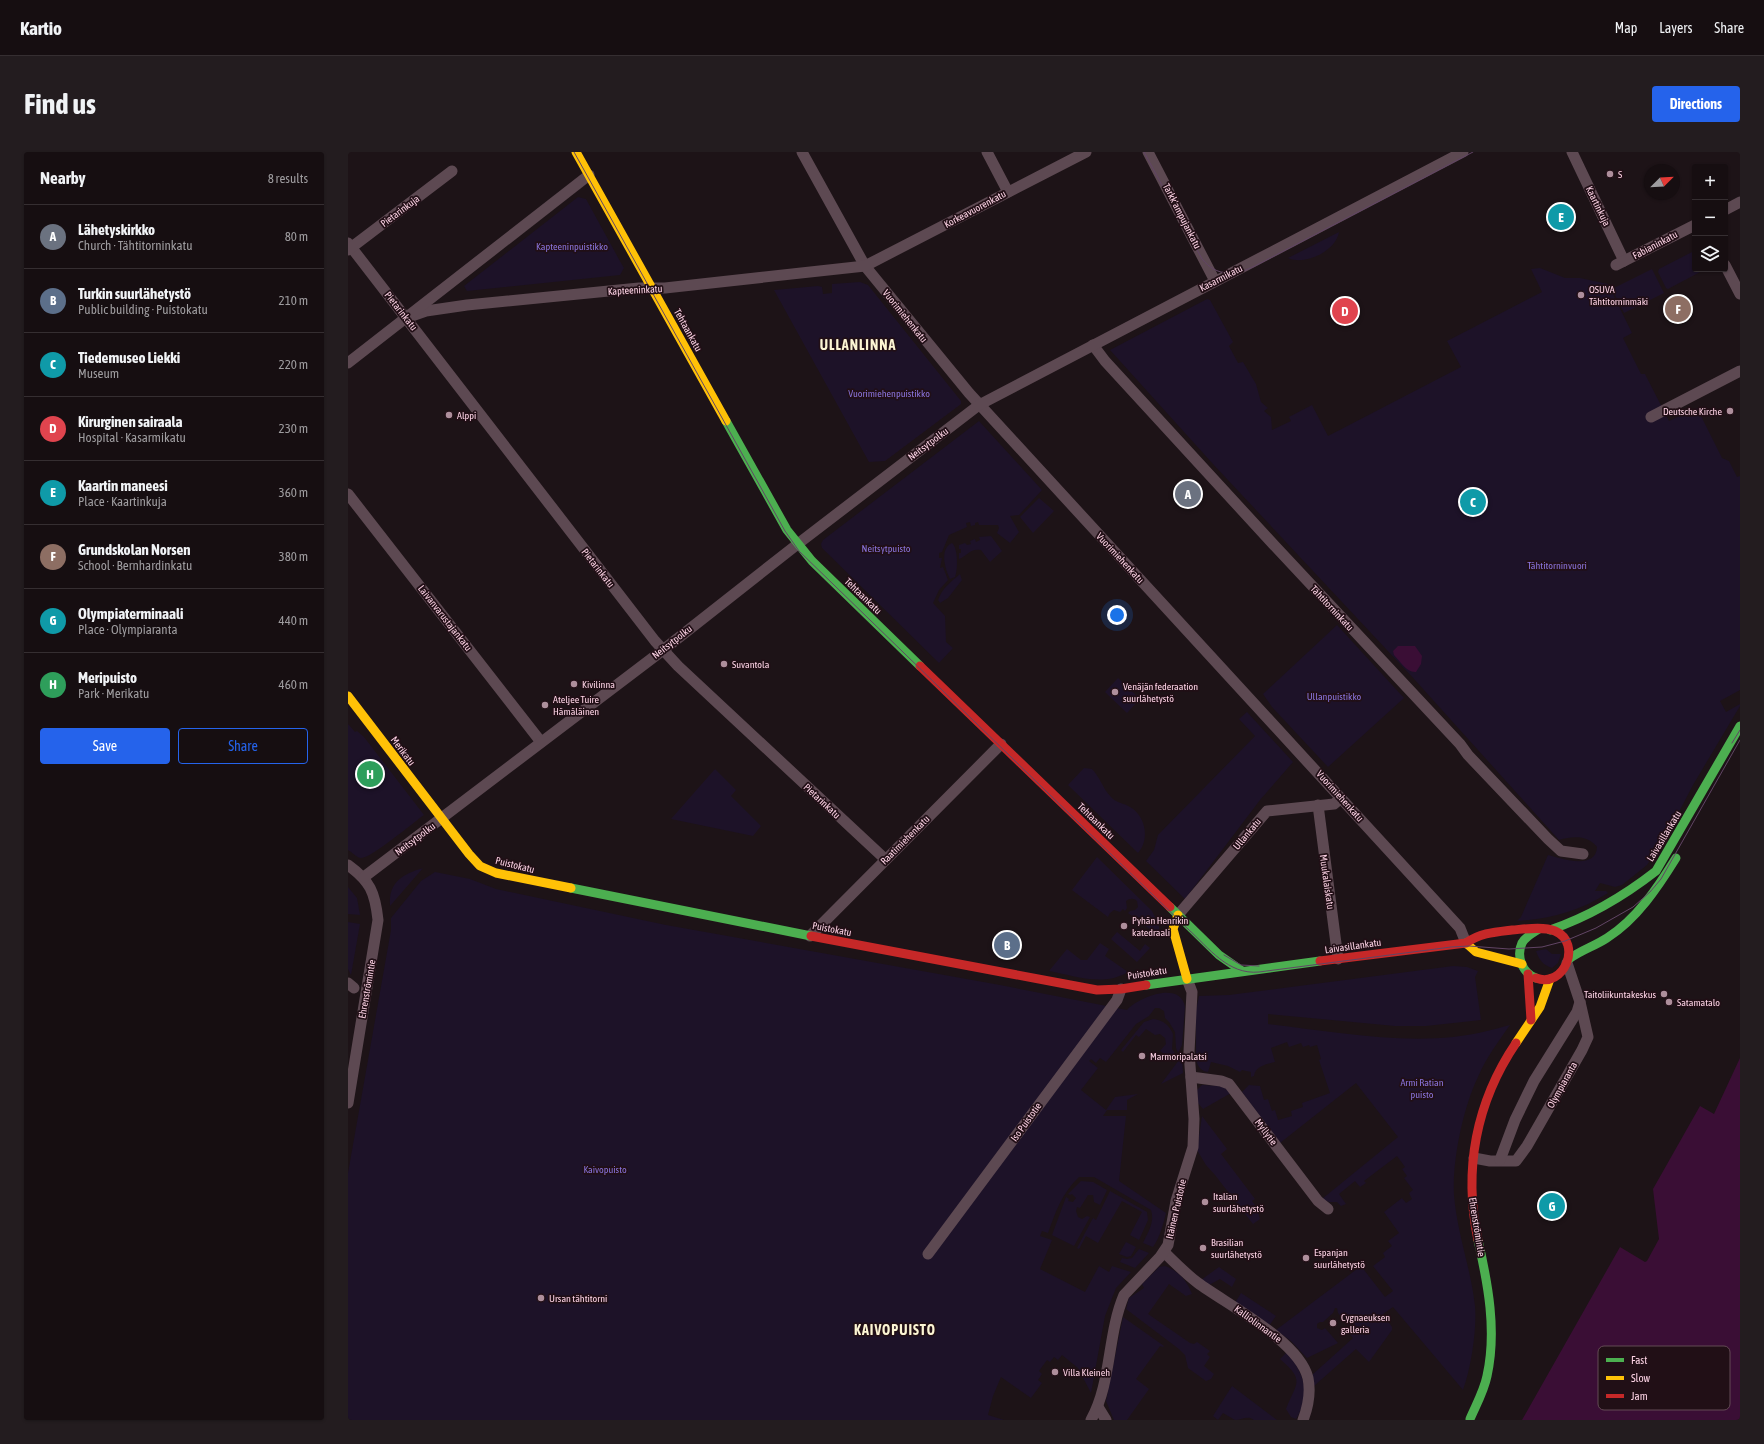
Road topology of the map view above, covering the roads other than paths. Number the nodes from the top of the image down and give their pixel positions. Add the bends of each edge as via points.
1 (576, 152) edge
2 (802, 152) edge
3 (987, 152) edge
4 (1086, 152) edge
5 (1148, 152) edge
6 (1463, 152) edge
7 (1572, 152) edge
8 (452, 171) dead end
9 (589, 175) junction
10 (1008, 192) junction
11 (1740, 202) edge
12 (1728, 208) edge
13 (1692, 227) edge
14 (349, 247) edge
15 (1620, 263) joint
16 (865, 266) junction
17 (1728, 271) edge
18 (1215, 281) junction
19 (652, 288) junction
20 (1740, 294) edge
21 (406, 318) junction
22 (1093, 345) junction
23 (348, 363) edge
24 (1740, 371) edge
25 (979, 405) junction
26 (1651, 417) dead end
27 (348, 494) edge
28 (797, 544) junction
29 (663, 650) junction
30 (348, 696) edge
31 (1740, 726) edge
32 (541, 742) junction
33 (1001, 744) junction
34 (1341, 798) junction
35 (1318, 805) junction
36 (441, 819) junction
37 (1682, 847) dead end
38 (1583, 854) dead end
39 (885, 859) junction
40 (348, 865) edge
41 (364, 877) junction
42 (1178, 915) junction
43 (1539, 929) junction
44 (1550, 930) junction
45 (810, 936) junction
46 (1466, 943) junction
47 (1338, 958) junction
48 (1568, 961) junction
49 (1522, 964) junction
50 (1242, 971) junction
51 (1528, 974) junction
52 (1187, 979) junction
53 (1550, 979) junction
54 (1121, 989) junction
55 (1580, 1002) junction
56 (1531, 1020) junction
57 (1191, 1077) junction
58 (348, 1103) edge
59 (1474, 1158) junction
60 (1500, 1160) junction
61 (1328, 1209) dead end
62 (1164, 1252) junction
63 (928, 1254) dead end
64 (1098, 1407) junction
65 (1470, 1419) edge
66 (1091, 1420) edge
67 (1106, 1420) edge
68 (1303, 1420) edge

1 - 9 street, Tehtaankatu
2 - 16 street, Vuorimiehenkatu
3 - 10 street
4 - 10 street, Korkeavuorenkatu
5 - 18 street, Tarkk'ampujankatu
6 - 18 street, Kasarmikatu
7 - 15 street, Kaartinkuja via 1603,216
8 - 14 street, Pietarinkuja
9 - 19 street, Tehtaankatu
9 - 21 street, Kapteeninkatu
10 - 16 street, Korkeavuorenkatu
11 - 12 street
13 - 15 street, Fabianinkatu
14 - 21 street, Pietarinkatu
16 - 19 street, Kapteeninkatu
16 - 25 street, Vuorimiehenkatu
17 - 20 street
18 - 22 street, Kasarmikatu
19 - 21 street, Kapteeninkatu via 467,305 426,311
19 - 28 street, Tehtaankatu
21 - 23 street, Kapteeninkatu
21 - 29 street, Pietarinkatu
22 - 25 street, Kasarmikatu
22 - 38 street, Tähtitorninkatu via 1213,479 1532,823 1561,851
24 - 26 street
25 - 28 street, Neitsytpolku
25 - 34 street, Vuorimiehenkatu
27 - 32 street, Laivanvarustajankatu
28 - 29 street, Neitsytpolku
28 - 33 street, Tehtaankatu
29 - 32 street, Neitsytpolku
29 - 39 street, Pietarinkatu
30 - 36 street, Merikatu
31 - 44 street, Laivasillankatu via 1656,871 1625,894 1573,922
32 - 36 street, Neitsytpolku
33 - 39 street, Raatimiehenkatu
33 - 42 street, Tehtaankatu
34 - 35 street, Ullankatu via 1334,804
34 - 46 street, Vuorimiehenkatu via 1460,928
35 - 42 street, Ullankatu via 1267,811
35 - 47 street, Muukalaiskatu
36 - 41 street, Neitsytpolku
36 - 45 street, Puistokatu via 480,866 496,873
37 - 48 street via 1664,878 1630,919 1599,943 1577,953
39 - 45 street, Raatimiehenkatu
40 - 41 street
41 - 58 street, Ehrenströmintie via 375,901 378,920
42 - 50 street, Tehtaankatu via 1219,955
42 - 52 street via 1173,929
43 - 44 street, Laivasillankatu
43 - 46 street, Laivasillankatu via 1479,934
43 - 49 street via 1527,936 1521,944
44 - 48 street via 1558,933 1565,941 1569,951
45 - 54 street, Puistokatu via 1097,990
46 - 47 street, Laivasillankatu
46 - 49 street via 1476,952
47 - 50 street, Laivasillankatu
48 - 53 street via 1562,971
48 - 55 street, Olympiaranta
49 - 51 street
50 - 52 street, Puistokatu
51 - 53 street via 1536,978
51 - 56 street
52 - 54 street, Puistokatu
52 - 57 street, Itäinen Puistotie via 1192,992 1189,1037
53 - 56 street, Ehrenströmintie via 1544,990 1541,1005
54 - 63 street, Iso Puistotie via 1117,1000
55 - 60 street via 1577,1012 1534,1081 1515,1120
55 - 60 street, Olympiaranta via 1588,1037 1582,1050 1516,1161
56 - 59 street, Ehrenströmintie via 1491,1086 1481,1115
57 - 61 street, Myllytie via 1221,1080 1229,1084 1318,1201
57 - 62 street, Itäinen Puistotie via 1193,1147 1176,1201 1168,1245
59 - 60 street, Olympiaranta
59 - 65 street, Ehrenströmintie via 1471,1180 1472,1206 1489,1300 1491,1331 1486,1377
62 - 64 street, Itäinen Puistotie via 1124,1295 1121,1302
62 - 68 street, Kalliolinnantie via 1184,1272 1283,1342 1308,1378 1309,1400
64 - 66 street, Itäinen Puistotie
64 - 67 street

